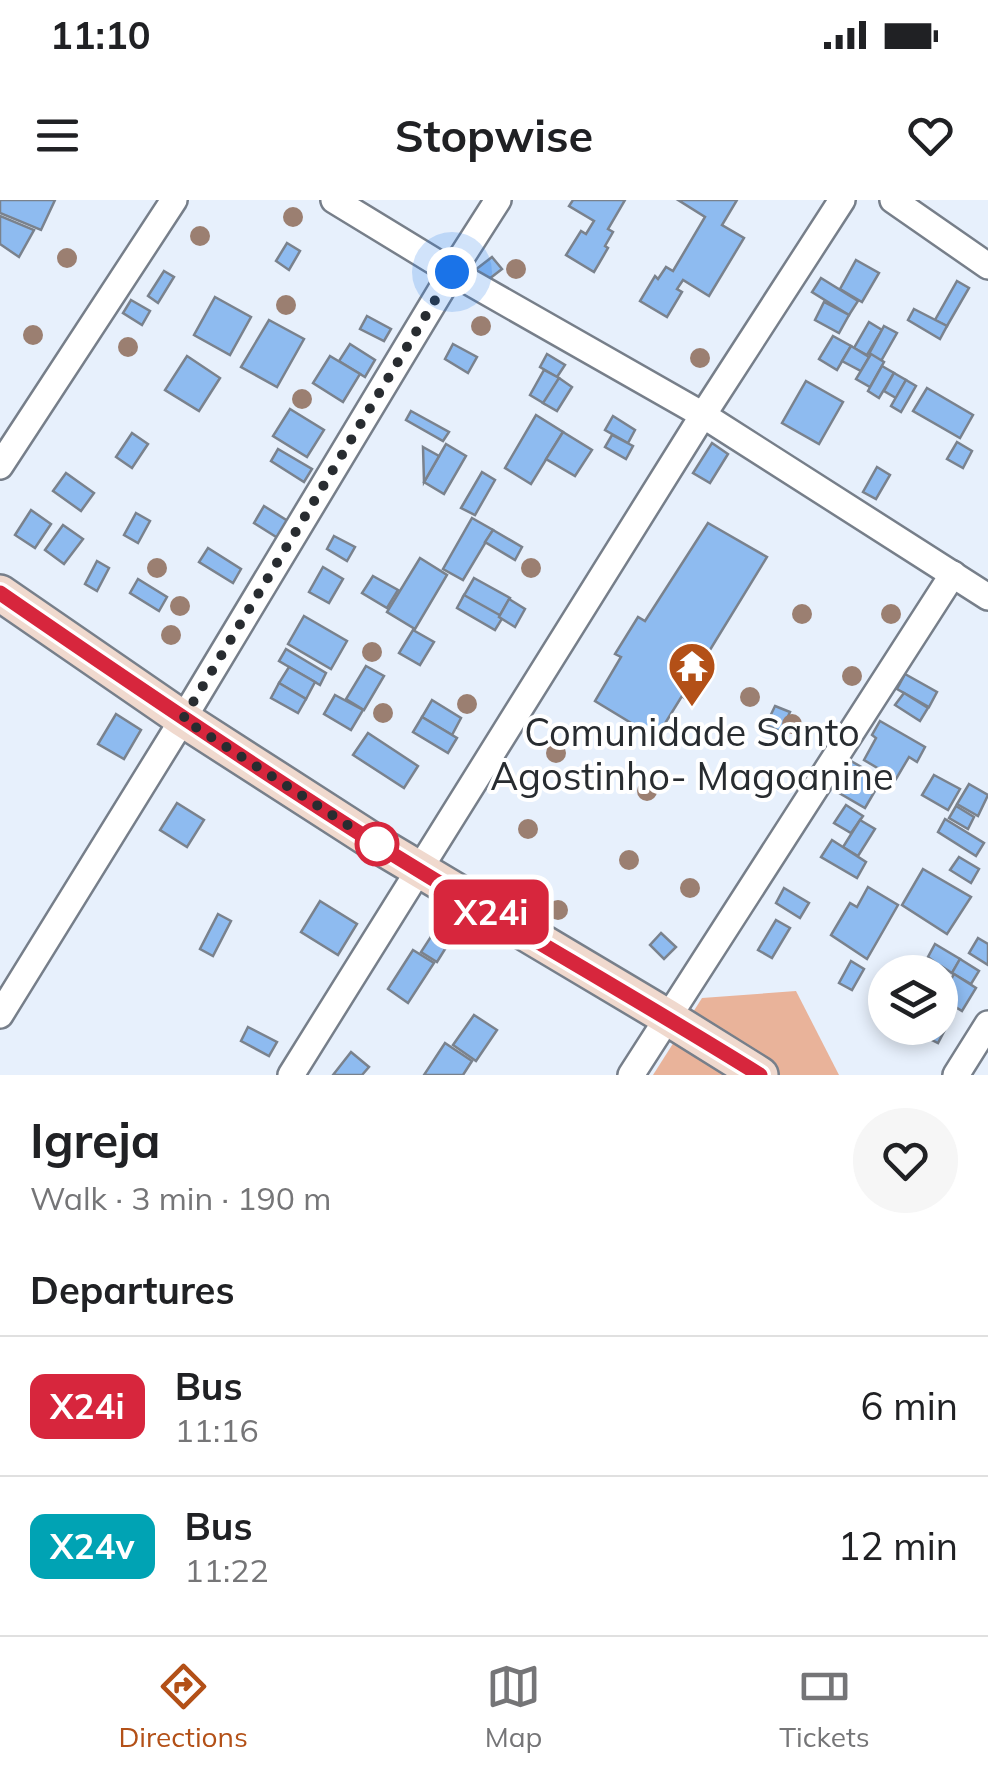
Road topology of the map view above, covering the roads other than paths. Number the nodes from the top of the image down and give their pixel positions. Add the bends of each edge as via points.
1 (334, 200) edge
2 (498, 200) edge
3 (842, 200) edge
4 (893, 200) edge
5 (172, 202) edge
6 (988, 266) edge
7 (452, 272) junction
8 (703, 415) junction
9 (0, 466) edge
10 (953, 574) junction
11 (0, 593) edge
12 (988, 597) edge
13 (183, 719) junction
14 (419, 869) junction
15 (0, 1015) edge
16 (667, 1017) junction
17 (988, 1024) edge
18 (291, 1075) edge
19 (630, 1075) edge
20 (760, 1075) edge
21 (956, 1075) edge

1 - 7 street
2 - 7 street
3 - 8 street
4 - 6 street
5 - 9 street
7 - 8 street
7 - 13 street
8 - 10 street
8 - 14 street
10 - 12 street
10 - 16 street
11 - 13 street
13 - 14 street
13 - 15 street
14 - 16 street
14 - 18 street
16 - 19 street
16 - 20 street
17 - 21 street

